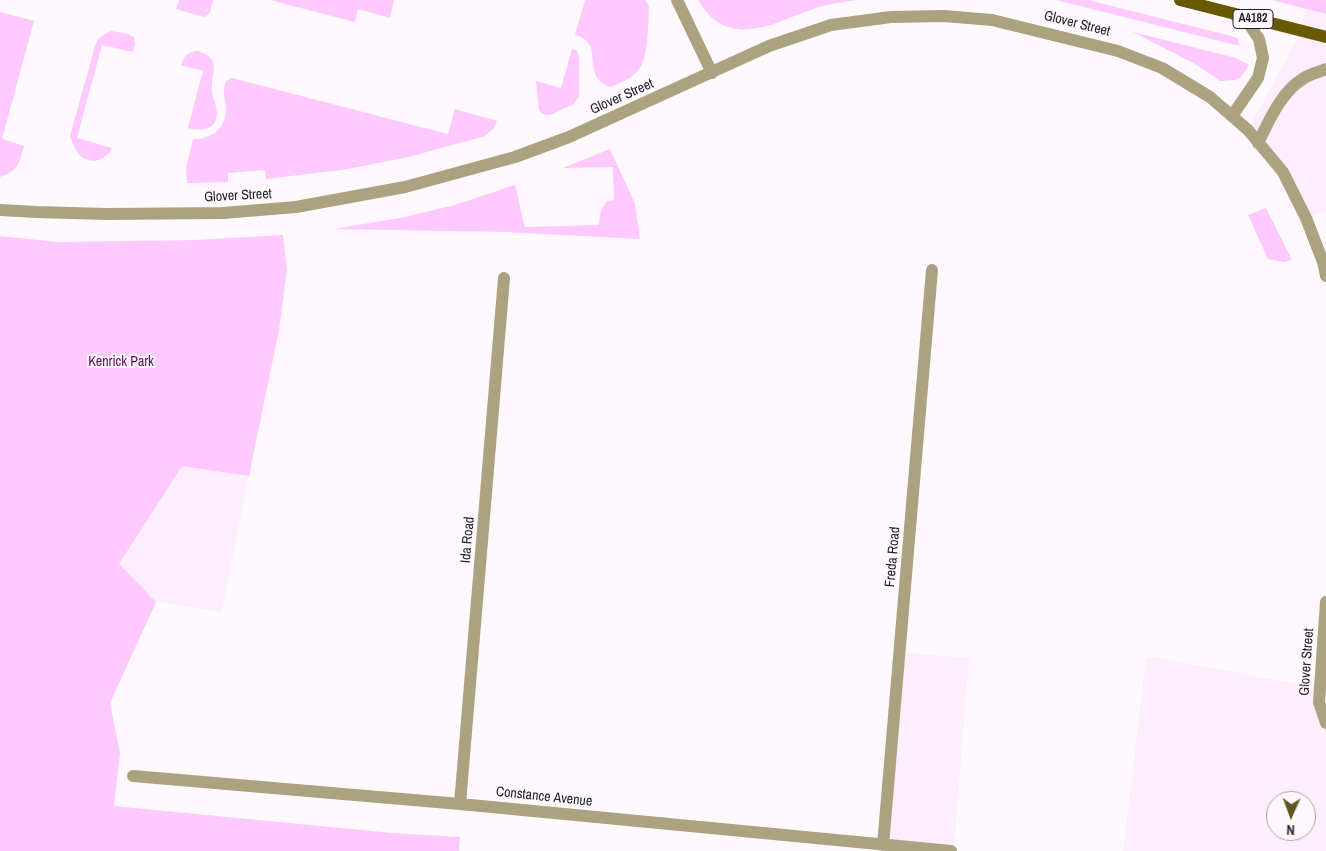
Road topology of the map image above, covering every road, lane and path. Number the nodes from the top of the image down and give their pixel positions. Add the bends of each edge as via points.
1 (677, 0) edge
2 (1180, 0) edge
3 (1231, 13) junction
4 (1326, 37) edge
5 (1326, 69) edge
6 (712, 73) junction
7 (1232, 116) junction
8 (1258, 142) junction
9 (0, 210) edge
10 (932, 270) dead end
11 (1326, 276) edge
12 (504, 278) dead end
13 (1326, 602) edge
14 (1326, 723) edge
15 (133, 776) dead end
16 (460, 804) junction
17 (884, 845) junction
18 (951, 851) edge

1 - 6 street
2 - 3 main road, A4182
3 - 4 main road, A4182
3 - 7 street via 1249,24 1259,38 1263,58 1258,78
5 - 8 street via 1305,76 1287,91
6 - 7 street, Glover Street via 769,46 831,25 890,16 944,16 992,20 1118,51 1162,68 1210,97
6 - 9 street, Glover Street via 516,157 405,187 296,207 224,213 106,214
7 - 8 street, Glover Street
8 - 11 street, Glover Street via 1283,172 1306,218
10 - 17 street, Freda Road
12 - 16 street, Ida Road
13 - 14 street, Glover Street via 1319,702
15 - 16 street, Constance Avenue
16 - 17 street, Constance Avenue
17 - 18 street, Constance Avenue

